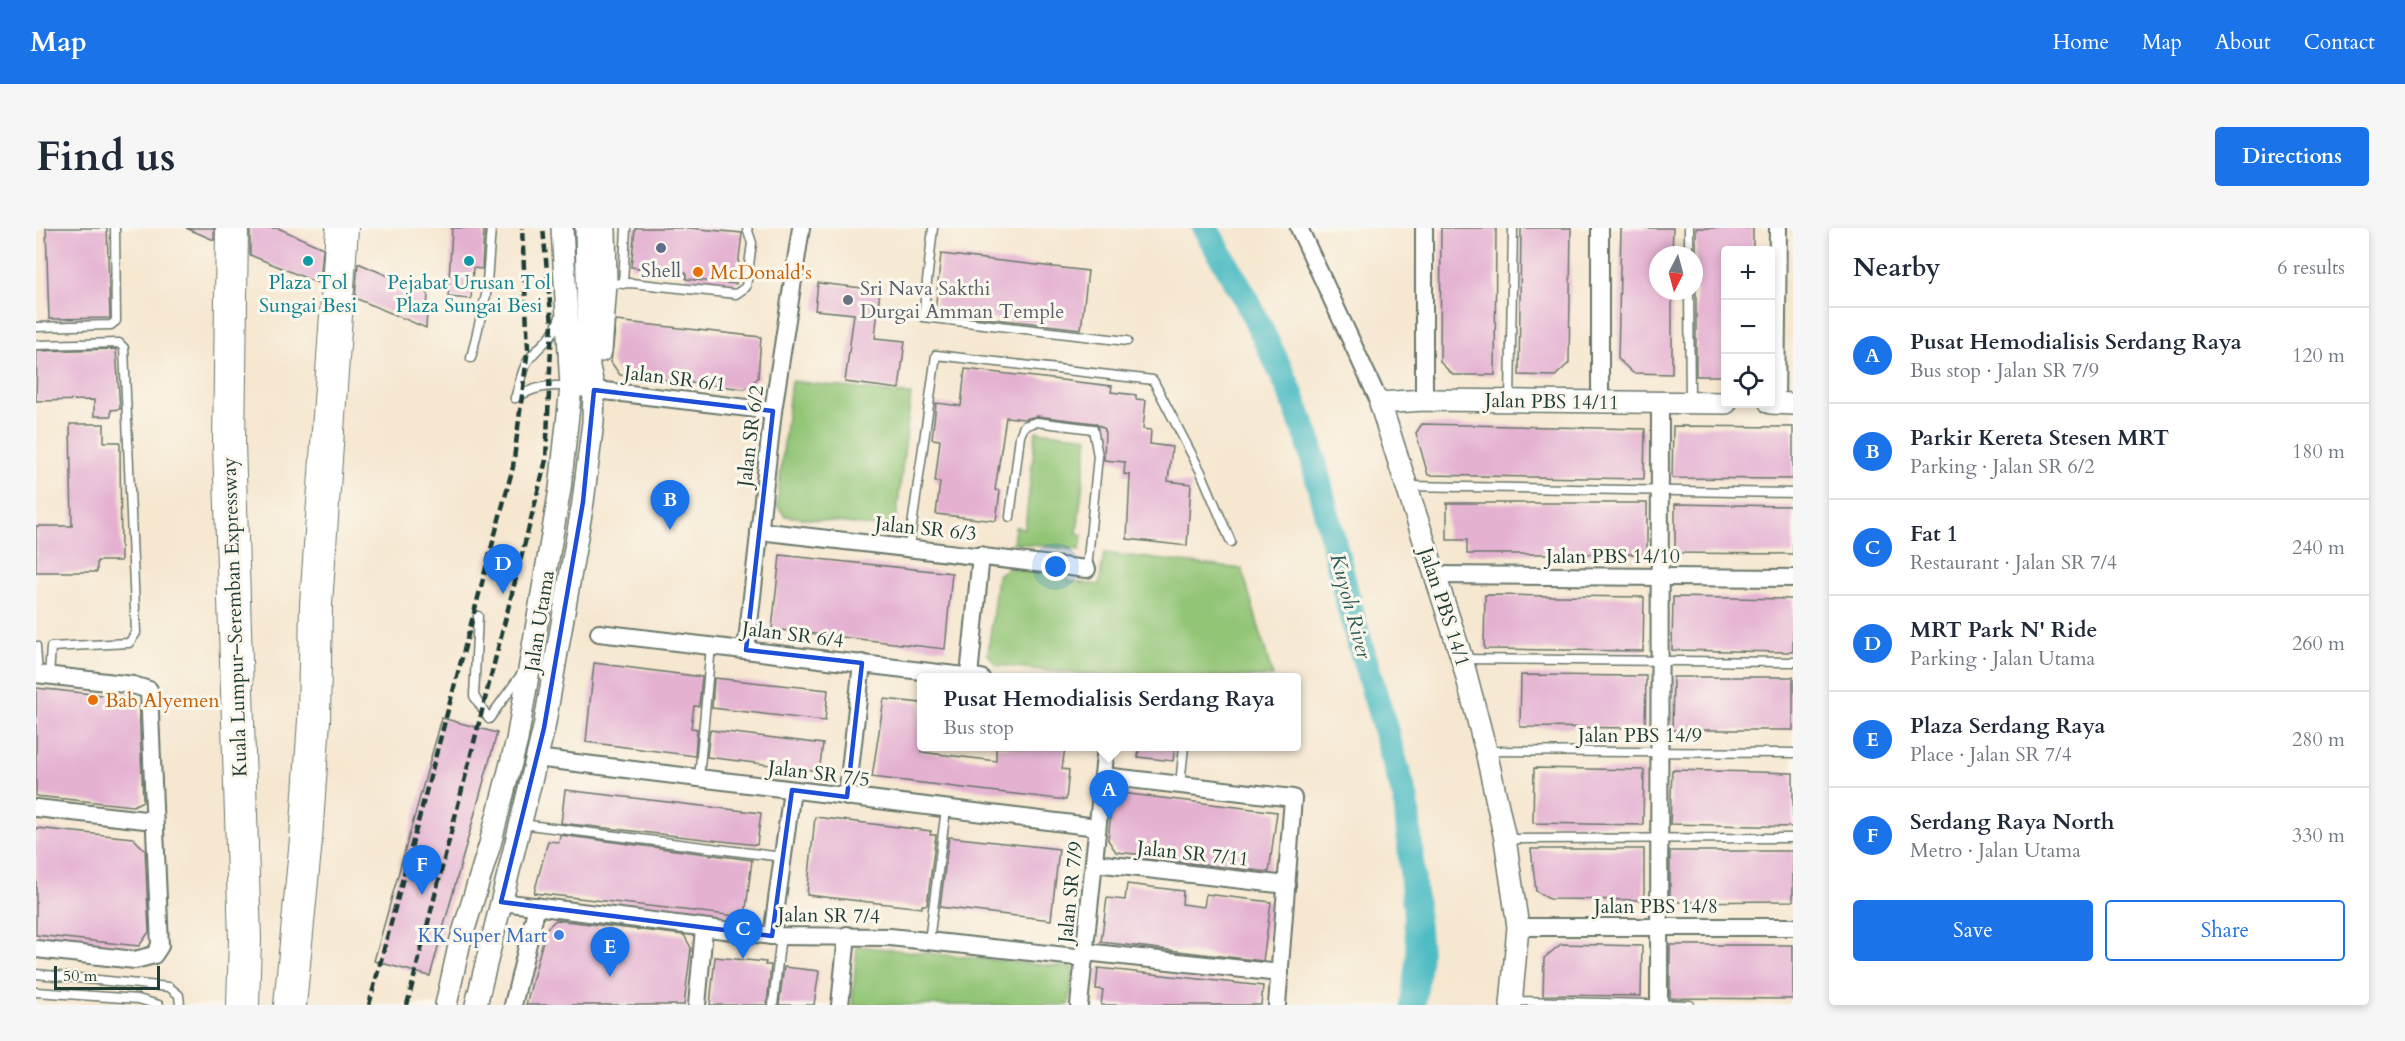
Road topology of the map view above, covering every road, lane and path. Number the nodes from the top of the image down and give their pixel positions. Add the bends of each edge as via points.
1 (115, 228) edge
2 (232, 228) edge
3 (342, 228) edge
4 (491, 228) edge
5 (562, 228) edge
6 (586, 228) edge
7 (605, 228) edge
8 (626, 228) edge
9 (747, 228) edge
10 (801, 228) edge
11 (933, 228) edge
12 (1299, 228) edge
13 (1424, 228) edge
14 (1513, 228) edge
15 (1600, 228) edge
16 (1689, 228) edge
17 (1778, 228) edge
18 (1689, 246) edge
19 (615, 284) junction
20 (1689, 300) edge
21 (565, 302) junction
22 (36, 327) edge
23 (1127, 340) dead end
24 (36, 345) edge
25 (471, 358) dead end
26 (571, 387) junction
27 (594, 390) junction
28 (1424, 400) junction
29 (1510, 400) junction
30 (1600, 401) junction
31 (1660, 402) junction
32 (1380, 403) junction
33 (1690, 403) junction
34 (1721, 403) edge
35 (1780, 403) edge
36 (774, 411) junction
37 (1407, 486) junction
38 (1660, 490) junction
39 (1793, 493) edge
40 (1010, 517) dead end
41 (759, 531) junction
42 (1231, 542) dead end
43 (909, 547) junction
44 (981, 555) junction
45 (1087, 569) joint
46 (1433, 575) junction
47 (1660, 577) junction
48 (1793, 578) edge
49 (478, 616) dead end
50 (599, 633) dead end
51 (36, 646) edge
52 (711, 646) junction
53 (746, 650) junction
54 (1462, 659) junction
55 (533, 660) junction
56 (1660, 662) junction
57 (1793, 662) edge
58 (862, 663) junction
59 (943, 673) edge
60 (975, 673) edge
61 (41, 675) edge
62 (1106, 751) edge
63 (1184, 751) edge
64 (1486, 751) junction
65 (1660, 752) junction
66 (1793, 753) edge
67 (536, 758) junction
68 (1104, 776) junction
69 (699, 779) junction
70 (1180, 785) junction
71 (792, 790) junction
72 (847, 797) junction
73 (36, 808) edge
74 (946, 809) junction
75 (154, 821) junction
76 (521, 824) junction
77 (1097, 827) junction
78 (1793, 838) edge
79 (1505, 839) junction
80 (1660, 839) junction
81 (782, 857) junction
82 (1095, 863) junction
83 (1287, 885) junction
84 (501, 902) junction
85 (537, 906) junction
86 (1518, 927) junction
87 (1660, 927) junction
88 (1793, 927) edge
89 (704, 928) junction
90 (776, 935) junction
91 (848, 935) junction
92 (929, 941) junction
93 (36, 949) edge
94 (1085, 955) junction
95 (1280, 973) junction
96 (36, 974) edge
97 (36, 992) edge
98 (1511, 1003) edge
99 (159, 1005) edge
100 (180, 1005) edge
101 (243, 1005) edge
102 (290, 1005) edge
103 (446, 1005) edge
104 (476, 1005) edge
105 (513, 1005) edge
106 (697, 1005) edge
107 (773, 1005) edge
108 (840, 1005) edge
109 (1079, 1005) edge
110 (1277, 1005) edge
111 (1659, 1005) edge
112 (1690, 1005) edge

1 - 22 lane via 116,321 111,325
2 - 101 highway, Kuala Lumpur–Seremban Expressway via 229,444
3 - 102 highway via 316,604 313,732
4 - 25 lane via 486,295
5 - 21 street, Jalan Utama
6 - 27 street, Jalan Utama via 589,367
7 - 19 street
8 - 19 lane
9 - 19 lane via 752,243 746,286 736,294
10 - 36 street, Jalan SR 6/2
11 - 23 lane via 923,316
12 - 32 street, Jalan PBS 14/1
13 - 28 street
14 - 29 lane
15 - 30 street
16 - 18 lane
17 - 35 street
19 - 27 street
20 - 33 lane
21 - 26 street, Jalan Utama
21 - 26 lane via 556,328 527,363 515,399 545,385
24 - 61 lane via 119,343 124,348 136,633 129,643 51,647
26 - 27 street, Jalan SR 6/1
26 - 55 street, Jalan Utama via 560,489
27 - 36 street, Jalan SR 6/1
27 - 67 street, Jalan Utama via 583,502
28 - 29 street, Jalan PBS 14/11
28 - 32 street, Jalan PBS 14/11
29 - 30 street, Jalan PBS 14/11
30 - 31 street, Jalan PBS 14/11
31 - 33 street, Jalan PBS 14/11
31 - 38 street
32 - 37 street, Jalan PBS 14/1
33 - 34 street, Jalan PBS 14/11
36 - 41 street, Jalan SR 6/2
37 - 38 lane
37 - 46 street, Jalan PBS 14/1
38 - 39 lane
38 - 47 street
40 - 45 lane via 1024,426 1036,422 1093,429 1098,456
41 - 43 street, Jalan SR 6/3
41 - 53 street, Jalan SR 6/2
42 - 43 lane via 1153,380 936,355
43 - 44 street, Jalan SR 6/3
44 - 45 street, Jalan SR 6/3
44 - 60 street
46 - 47 street, Jalan PBS 14/10
46 - 54 street, Jalan PBS 14/1
47 - 48 street, Jalan PBS 14/10
47 - 56 street
49 - 55 lane via 474,696 489,719
50 - 52 street, Jalan SR 6/4
51 - 61 lane
52 - 53 street, Jalan SR 6/4
52 - 69 lane
53 - 58 street, Jalan SR 6/4
54 - 56 lane
54 - 64 street, Jalan PBS 14/1
55 - 103 street, Jalan Utama via 514,752
56 - 57 lane
56 - 65 street
58 - 59 street, Jalan SR 6/4
58 - 72 street
61 - 75 street via 149,690
62 - 68 street, Jalan SR 7/9
63 - 70 lane
64 - 65 lane, Jalan PBS 14/9
64 - 79 street, Jalan PBS 14/1
65 - 66 lane, Jalan PBS 14/9
65 - 80 street
67 - 69 street, Jalan SR 7/5
67 - 76 street, Jalan Utama
68 - 70 street
68 - 77 street, Jalan SR 7/9
69 - 71 street, Jalan SR 7/5
70 - 83 street via 1293,798
71 - 72 street, Jalan SR 7/5
71 - 81 street
72 - 74 street, Jalan SR 7/5
73 - 75 street
74 - 77 street, Jalan SR 7/5
74 - 92 lane
75 - 93 street via 160,946 154,955 135,960
76 - 81 lane
76 - 84 street, Jalan Utama
77 - 82 street, Jalan SR 7/9
78 - 80 lane
79 - 80 lane
79 - 86 street, Jalan PBS 14/1
80 - 87 street
81 - 90 street
82 - 83 street, Jalan SR 7/11
82 - 94 street, Jalan SR 7/9
83 - 95 street
84 - 85 street, Jalan SR 7/4
84 - 104 street, Jalan Utama
85 - 89 street, Jalan SR 7/4
85 - 105 street
86 - 87 street, Jalan PBS 14/8
86 - 98 street, Jalan PBS 14/1
87 - 88 street, Jalan PBS 14/8
87 - 111 street
89 - 90 street, Jalan SR 7/4
89 - 106 street
90 - 91 street, Jalan SR 7/4
90 - 107 lane
91 - 92 street, Jalan SR 7/4
91 - 108 street
92 - 94 street, Jalan SR 7/4
94 - 95 street, Jalan SR 7/4
94 - 109 street, Jalan SR 7/9
95 - 110 street
96 - 100 lane via 169,987 179,995
97 - 99 lane via 138,999
98 - 111 lane
111 - 112 lane

